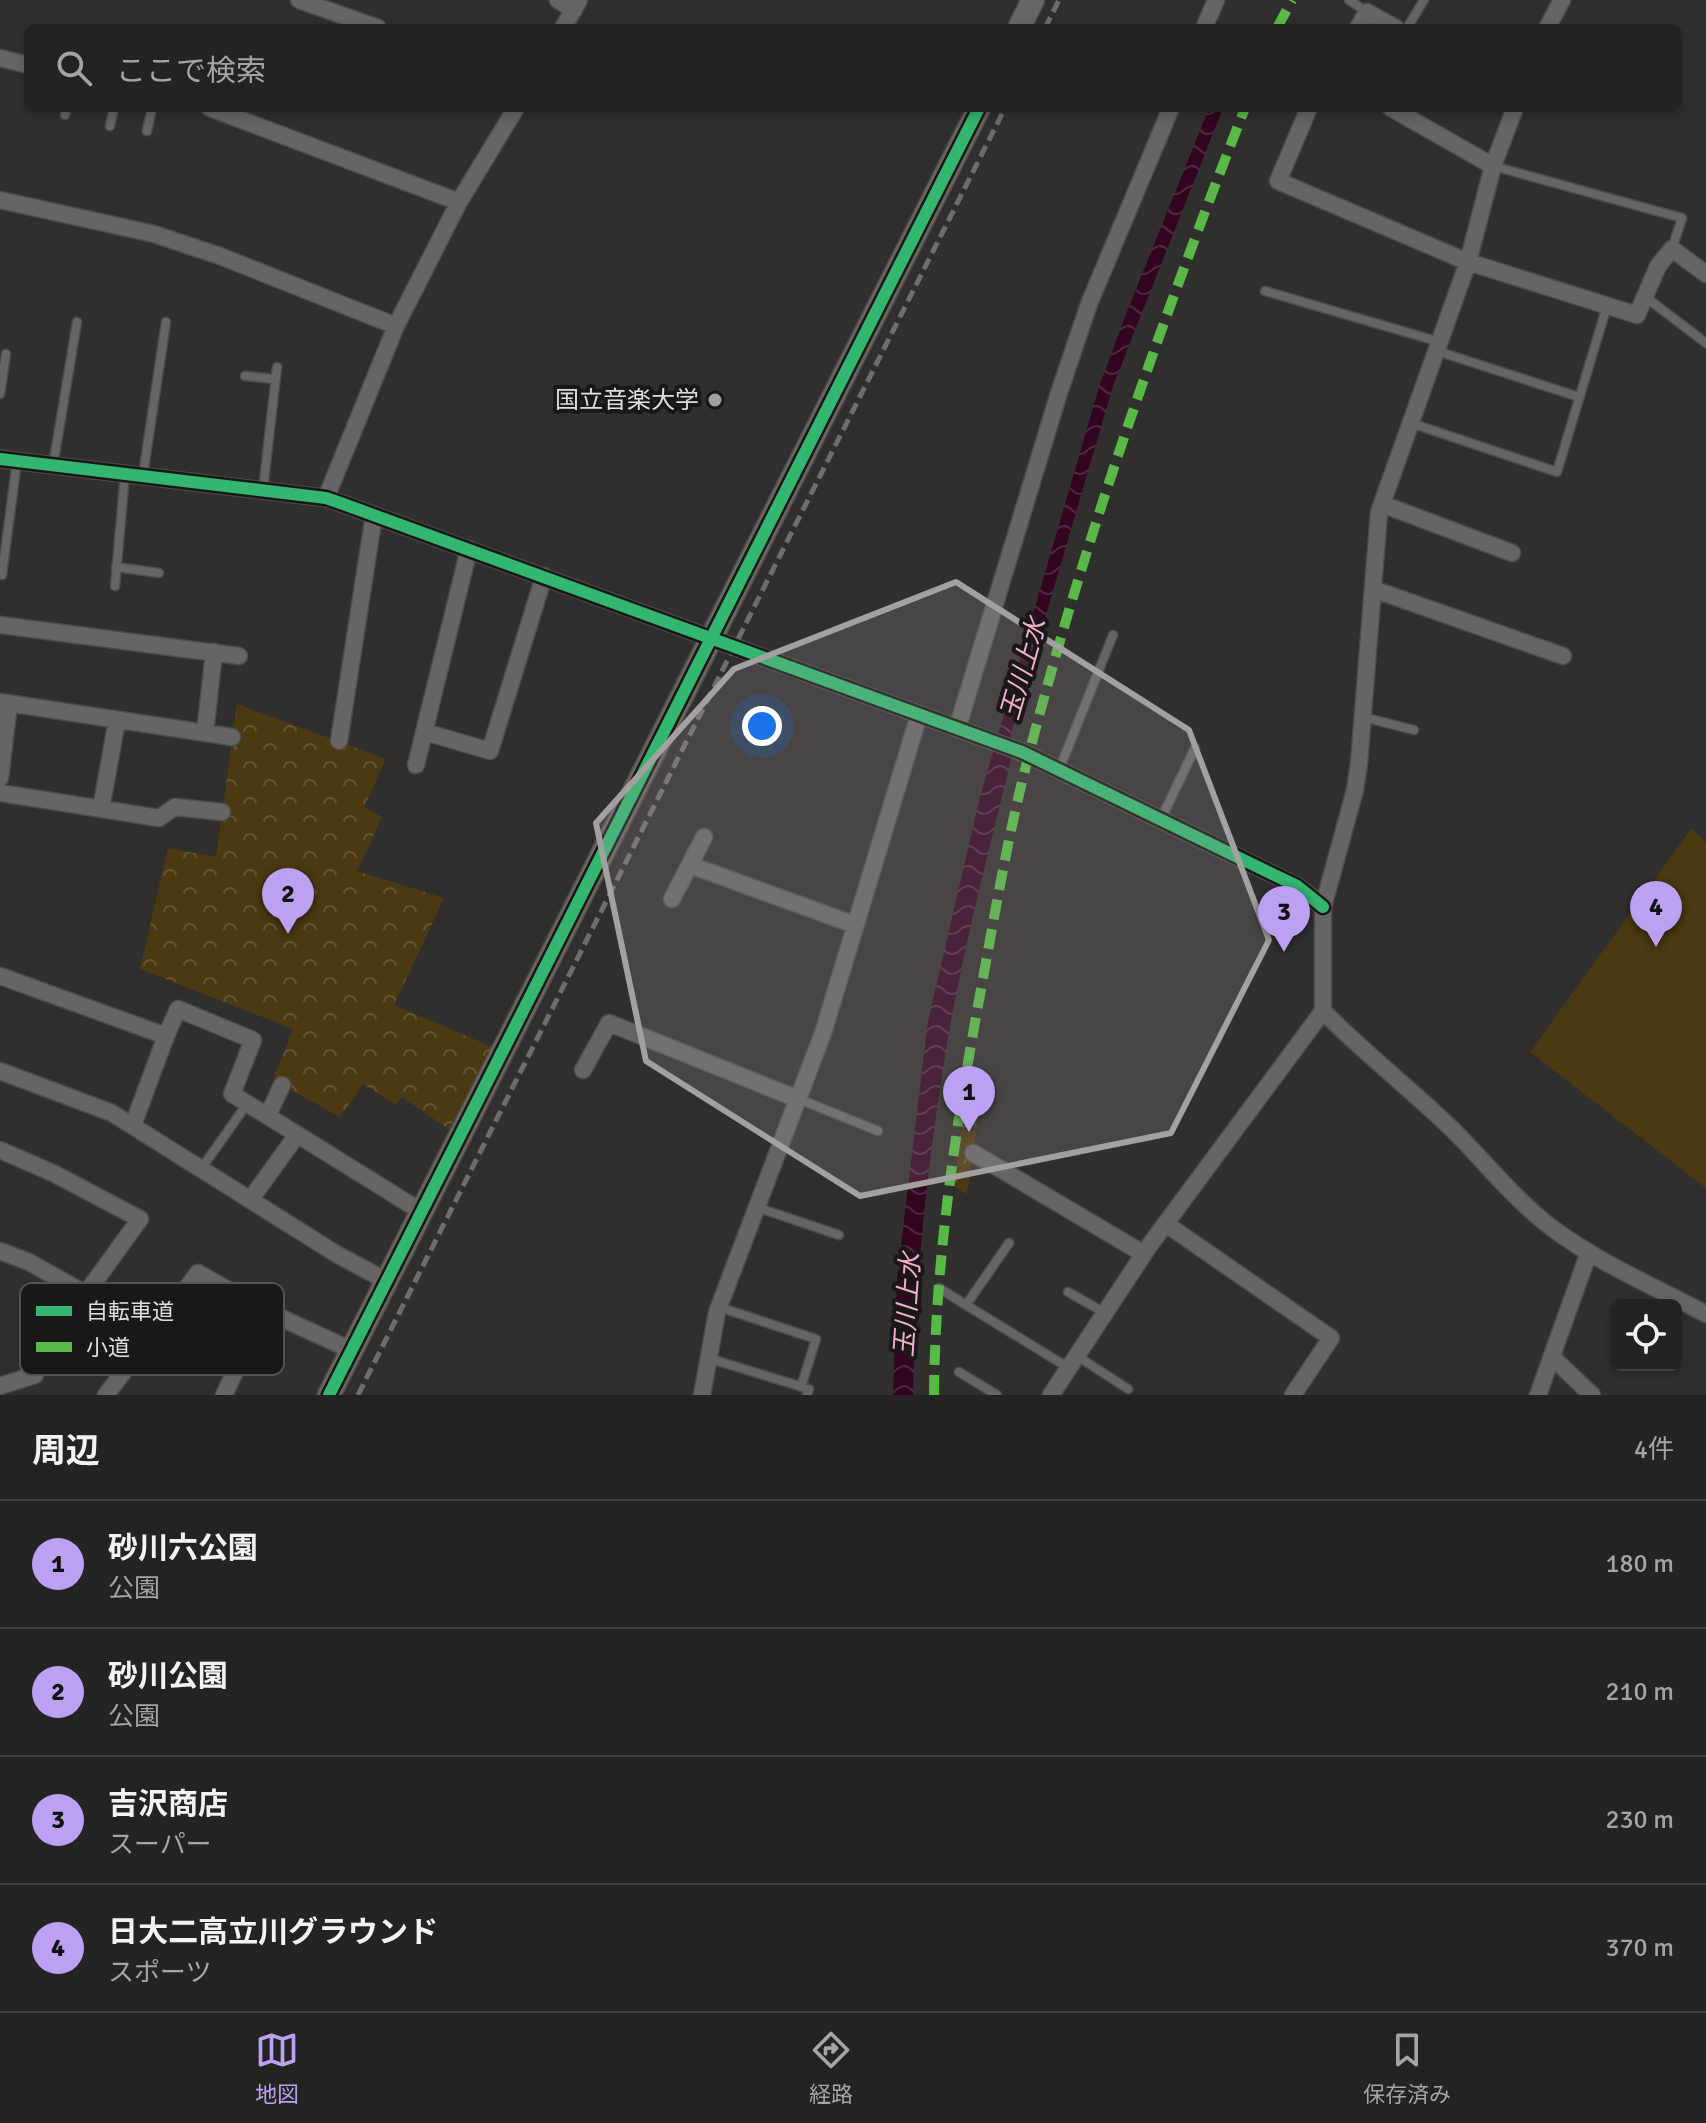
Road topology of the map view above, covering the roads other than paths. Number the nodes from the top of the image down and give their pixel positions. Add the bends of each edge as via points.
1 (299, 0) edge
2 (558, 0) edge
3 (1033, 0) edge
4 (1216, 0) edge
5 (1349, 0) edge
6 (1424, 0) edge
7 (1562, 0) edge
8 (576, 5) edge
9 (1367, 12) junction
10 (367, 24) edge
11 (565, 24) edge
12 (1021, 24) edge
13 (1206, 24) edge
14 (1360, 24) edge
15 (1389, 24) edge
16 (1409, 24) edge
17 (1549, 24) edge
18 (0, 58) edge
19 (24, 64) edge
20 (113, 112) edge
21 (151, 112) edge
22 (221, 112) edge
23 (514, 112) edge
24 (977, 112) edge
25 (1169, 112) edge
26 (1307, 112) edge
27 (1398, 112) edge
28 (1513, 112) edge
29 (110, 126) dead end
30 (147, 131) dead end
31 (1493, 166) junction
32 (0, 200) edge
33 (459, 202) junction
34 (1672, 249) junction
35 (1468, 262) junction
36 (1706, 274) edge
37 (1265, 291) dead end
38 (1643, 296) junction
39 (1607, 305) junction
40 (77, 322) dead end
41 (166, 322) dead end
42 (396, 326) junction
43 (1706, 343) edge
44 (1439, 346) junction
45 (6, 354) dead end
46 (277, 367) dead end
47 (245, 376) dead end
48 (275, 379) junction
49 (0, 394) edge
50 (1579, 397) junction
51 (1411, 423) junction
52 (0, 459) edge
53 (17, 461) junction
54 (53, 466) junction
55 (125, 474) junction
56 (143, 476) junction
57 (263, 490) junction
58 (326, 498) junction
59 (1382, 504) junction
60 (374, 515) junction
61 (469, 549) junction
62 (1512, 553) dead end
63 (116, 567) junction
64 (159, 573) dead end
65 (2, 575) dead end
66 (544, 576) junction
67 (115, 586) dead end
68 (1373, 589) junction
69 (0, 625) edge
70 (1113, 635) dead end
71 (711, 639) junction
72 (214, 652) junction
73 (239, 656) dead end
74 (1563, 656) dead end
75 (5, 703) edge
76 (919, 715) junction
77 (1363, 717) junction
78 (117, 720) junction
79 (957, 729) junction
80 (1414, 730) dead end
81 (425, 732) junction
82 (205, 733) junction
83 (232, 737) dead end
84 (339, 741) dead end
85 (1195, 748) dead end
86 (416, 765) dead end
87 (1059, 770) junction
88 (0, 778) edge
89 (0, 793) edge
90 (101, 809) junction
91 (222, 812) dead end
92 (1161, 820) junction
93 (704, 837) dead end
94 (690, 865) junction
95 (672, 899) dead end
96 (1323, 907) junction
97 (855, 925) junction
98 (0, 976) edge
99 (1323, 1011) junction
100 (166, 1036) junction
101 (583, 1070) dead end
102 (0, 1071) edge
103 (282, 1085) dead end
104 (798, 1099) junction
105 (247, 1103) junction
106 (268, 1115) junction
107 (133, 1125) junction
108 (878, 1131) dead end
109 (297, 1135) junction
110 (0, 1150) edge
111 (973, 1153) dead end
112 (201, 1169) junction
113 (250, 1200) junction
114 (755, 1206) junction
115 (422, 1212) junction
116 (1166, 1224) junction
117 (839, 1235) dead end
118 (1009, 1243) dead end
119 (0, 1251) edge
120 (1589, 1252) junction
121 (1144, 1254) junction
122 (387, 1281) junction
123 (66, 1283) edge
124 (94, 1283) edge
125 (190, 1283) edge
126 (216, 1283) edge
127 (939, 1288) dead end
128 (1068, 1292) dead end
129 (966, 1305) junction
130 (718, 1307) junction
131 (1105, 1313) junction
132 (1706, 1314) edge
133 (284, 1319) edge
134 (351, 1350) junction
135 (1552, 1357) junction
136 (708, 1358) junction
137 (1073, 1362) junction
138 (959, 1372) dead end
139 (35, 1375) dead end
140 (121, 1375) edge
141 (233, 1375) edge
142 (0, 1386) edge
143 (1128, 1389) dead end
144 (804, 1391) edge
145 (106, 1395) edge
146 (224, 1395) edge
147 (329, 1395) edge
148 (702, 1395) edge
149 (997, 1395) edge
150 (1051, 1395) edge
151 (1293, 1395) edge
152 (1538, 1395) edge
153 (1592, 1395) edge

1 - 10 street
2 - 8 street
3 - 12 street
4 - 13 street
5 - 9 lane
6 - 16 lane
7 - 17 street
8 - 11 street
9 - 14 street
9 - 15 street
18 - 19 street
20 - 29 lane
21 - 30 lane
22 - 33 street
23 - 33 street
24 - 71 street
25 - 79 street via 1084,317
26 - 35 street via 1278,181
27 - 31 street
28 - 31 street
31 - 34 lane via 1682,218
31 - 35 street
32 - 42 street via 154,234
33 - 42 street
34 - 36 street
34 - 38 street
35 - 39 street
35 - 44 street
37 - 44 lane
38 - 39 street via 1637,315
38 - 43 lane
39 - 50 lane
40 - 54 lane
41 - 56 lane
42 - 58 street
44 - 50 lane
44 - 51 street
45 - 49 lane
46 - 48 lane
47 - 48 lane
48 - 57 lane
50 - 51 lane via 1557,472
51 - 59 street
52 - 53 street
53 - 54 street
53 - 65 lane
54 - 55 street
55 - 56 street
55 - 63 lane
56 - 57 street
57 - 58 street
58 - 60 street
59 - 62 street
59 - 68 street
60 - 61 street
60 - 84 street
61 - 66 street
61 - 81 street
63 - 64 lane
63 - 67 lane
66 - 71 street
66 - 81 street via 490,751
68 - 74 street
68 - 77 street
69 - 72 street
70 - 87 lane
71 - 76 street
71 - 115 street
72 - 73 street
72 - 82 street
75 - 78 street
75 - 88 street
76 - 79 street
76 - 97 street
77 - 80 lane
77 - 96 street via 1355,790
78 - 82 street
78 - 90 street
79 - 87 street
81 - 86 street
82 - 83 street
85 - 92 lane
87 - 92 street
89 - 90 street
90 - 91 street via 159,818 175,807
92 - 96 street via 1297,886
93 - 94 street
94 - 95 street
94 - 97 street
96 - 99 street
97 - 104 street
98 - 100 street
99 - 116 street
99 - 120 street via 1523,1204
100 - 105 street via 178,1009 253,1040 232,1094
100 - 107 street
101 - 104 street via 609,1023
102 - 107 street
103 - 106 street
104 - 108 lane
104 - 114 street
105 - 106 street
105 - 112 lane
106 - 109 street
107 - 112 street
109 - 113 street
109 - 115 street
110 - 124 street via 140,1219
111 - 121 street
112 - 113 street
113 - 122 street
114 - 117 lane
114 - 130 street
115 - 122 street
116 - 121 street
116 - 151 street via 1331,1338
118 - 129 lane
119 - 123 street
120 - 132 street
120 - 135 street
121 - 131 street
122 - 134 street
125 - 126 street via 198,1273
127 - 129 lane
128 - 131 lane
129 - 137 lane
130 - 136 street
130 - 144 lane via 816,1339
131 - 137 street
133 - 134 street
134 - 147 street
135 - 152 street
135 - 153 street
136 - 144 lane
136 - 148 street
137 - 143 lane
137 - 150 street
138 - 149 lane
139 - 142 street
140 - 145 street
141 - 146 street

